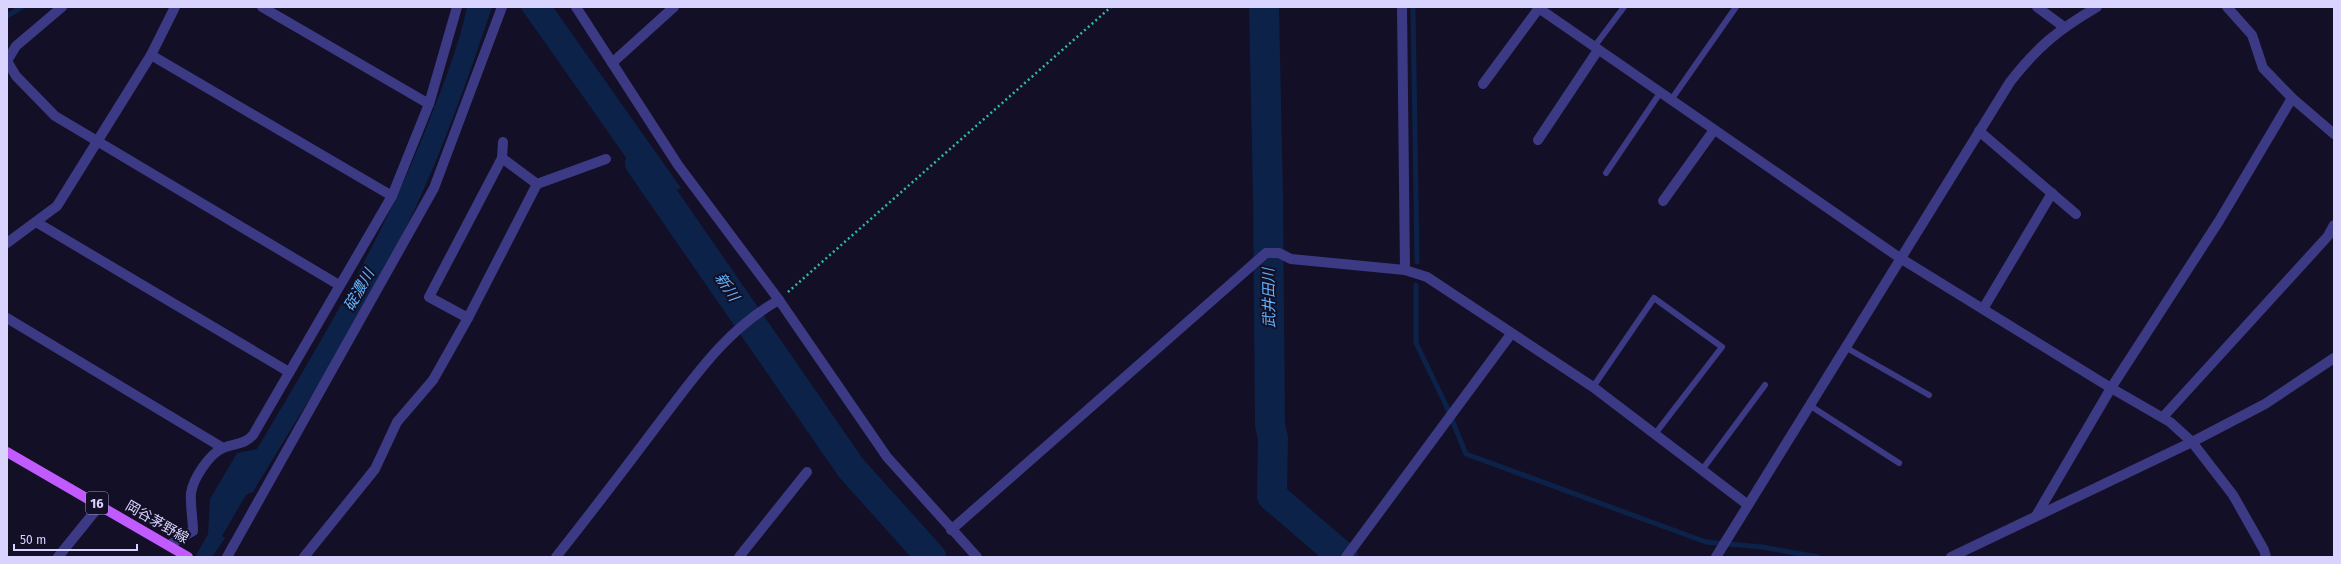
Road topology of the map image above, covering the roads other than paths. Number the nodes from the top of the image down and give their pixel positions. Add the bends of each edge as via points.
1 (62, 7) edge
2 (176, 7) edge
3 (262, 7) edge
4 (457, 7) edge
5 (502, 7) edge
6 (576, 7) edge
7 (674, 7) edge
8 (1402, 7) edge
9 (1624, 7) edge
10 (1736, 7) edge
11 (2037, 7) edge
12 (2097, 7) edge
13 (2227, 7) edge
14 (1538, 8) edge
15 (2064, 27) junction
16 (1596, 48) junction
17 (151, 55) junction
18 (612, 63) junction
19 (1483, 84) dead end
20 (1660, 92) junction
21 (2292, 98) junction
22 (1671, 100) junction
23 (429, 104) junction
24 (1714, 130) junction
25 (1979, 131) junction
26 (2334, 134) edge
27 (1538, 140) dead end
28 (99, 142) junction
29 (503, 142) dead end
30 (502, 158) junction
31 (606, 159) dead end
32 (1606, 173) dead end
33 (537, 184) junction
34 (2052, 193) junction
35 (392, 196) junction
36 (1663, 201) dead end
37 (2076, 214) dead end
38 (36, 222) junction
39 (2334, 225) edge
40 (7, 243) edge
41 (1900, 258) junction
42 (1405, 270) junction
43 (339, 285) junction
44 (780, 300) junction
45 (1983, 309) junction
46 (7, 318) edge
47 (468, 318) junction
48 (1510, 334) junction
49 (1845, 347) junction
50 (2334, 358) edge
51 (289, 372) junction
52 (1765, 385) dead end
53 (1593, 387) junction
54 (2111, 388) junction
55 (1929, 395) dead end
56 (1809, 405) junction
57 (2163, 418) junction
58 (1655, 434) junction
59 (2192, 442) junction
60 (223, 448) junction
61 (7, 452) edge
62 (1899, 463) dead end
63 (1702, 470) junction
64 (807, 472) dead end
65 (100, 505) junction
66 (1748, 505) junction
67 (2036, 516) junction
68 (951, 530) junction
69 (169, 545) junction
70 (187, 556) edge
71 (58, 557) edge
72 (227, 557) edge
73 (304, 557) edge
74 (556, 557) edge
75 (739, 557) edge
76 (977, 557) edge
77 (1346, 557) edge
78 (1716, 557) edge
79 (1951, 557) edge
80 (2266, 557) edge

1 - 28 street via 16,46 7,61 16,76 55,116
2 - 17 street
3 - 23 street
4 - 23 street
5 - 72 street via 434,188
6 - 18 street
7 - 18 street
8 - 42 street
9 - 16 lane
10 - 22 lane
11 - 15 street
12 - 15 street
13 - 21 street via 2252,36 2263,68
14 - 16 street
14 - 19 street
15 - 25 street via 2032,54 2010,82
16 - 20 street
16 - 27 street
17 - 28 street
17 - 35 street
18 - 44 street via 678,165
20 - 22 street
20 - 32 lane
21 - 26 street
21 - 54 street via 2219,221
22 - 24 street
23 - 35 street
24 - 36 street
24 - 41 street
25 - 34 street
25 - 41 street
28 - 38 street via 58,206
28 - 43 street
29 - 30 street
30 - 33 street
30 - 47 street via 429,296
31 - 33 street
33 - 47 street
34 - 37 street
34 - 45 street
35 - 43 street
38 - 40 street
38 - 51 street
39 - 57 street via 2328,236
41 - 45 street
41 - 49 street
42 - 48 street via 1427,277
42 - 68 street via 1291,259 1279,253 1266,253
43 - 51 street
44 - 68 street via 887,457
44 - 74 street via 760,310 737,328 701,369
45 - 54 street
46 - 60 street
47 - 73 street via 433,380 397,422 375,469
48 - 53 street
48 - 77 street
49 - 55 lane
49 - 56 street
50 - 59 street via 2265,404
51 - 60 street via 253,435 246,443
52 - 63 lane
53 - 58 street
53 - 58 lane via 1654,298 1722,347
54 - 57 street
54 - 67 street
56 - 62 lane
56 - 66 street
57 - 59 street
58 - 63 street
59 - 67 street
59 - 80 street via 2233,495
60 - 69 street via 212,454 194,483 191,493 194,531
61 - 65 main road, 岡谷茅野線 / 16
63 - 66 street
64 - 75 street
65 - 69 main road, 岡谷茅野線 / 16
65 - 71 street
66 - 78 street
67 - 79 street
68 - 76 street
69 - 70 main road, 岡谷茅野線 / 16

